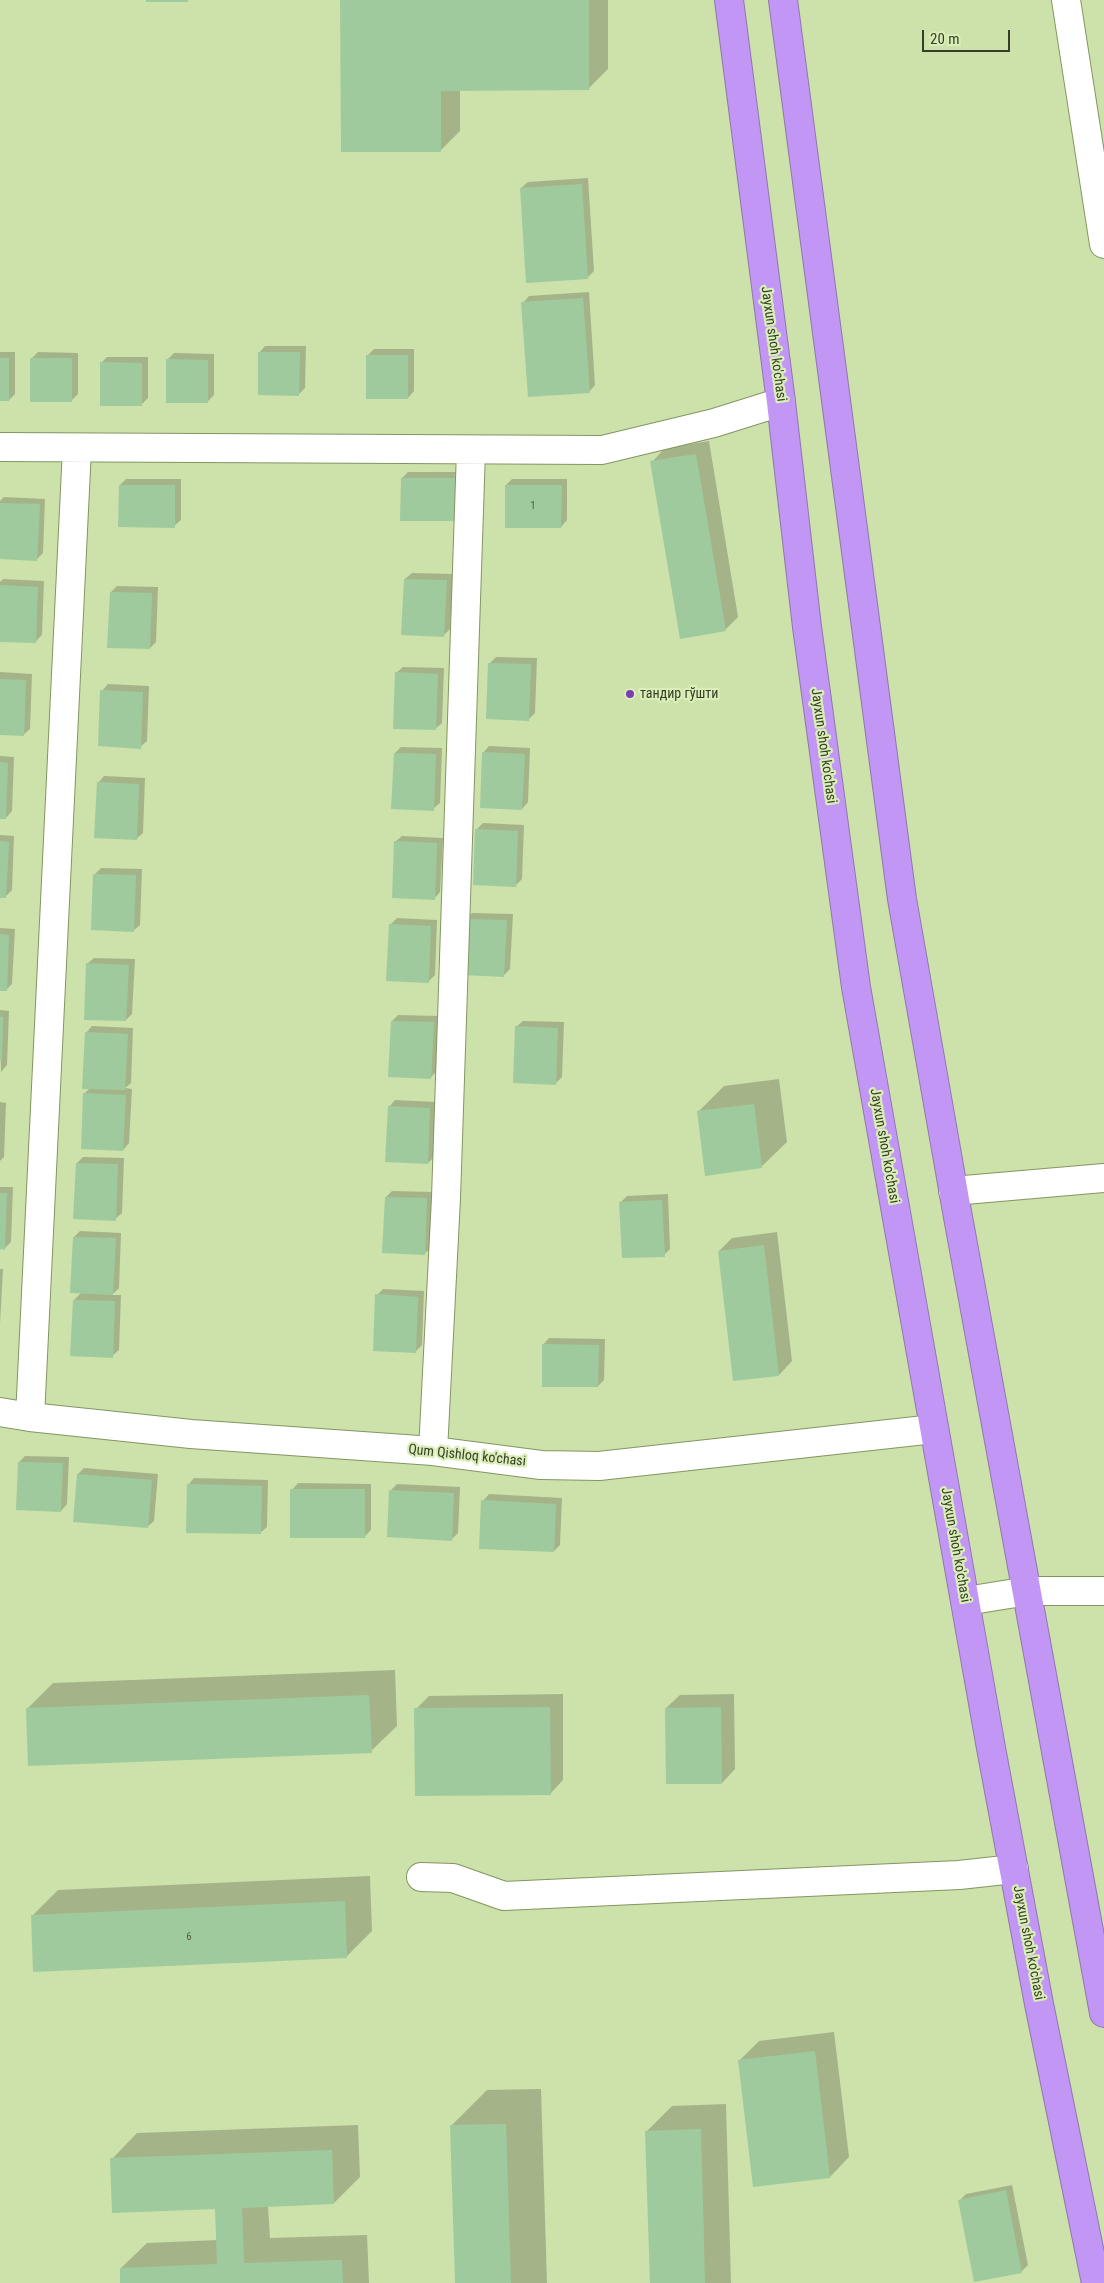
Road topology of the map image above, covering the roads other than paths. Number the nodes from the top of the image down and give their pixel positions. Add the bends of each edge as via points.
1 (729, 0) edge
2 (783, 0) edge
3 (1066, 0) edge
4 (1104, 244) edge
5 (781, 402) junction
6 (0, 447) edge
7 (77, 448) junction
8 (471, 450) junction
9 (1104, 1178) edge
10 (953, 1191) junction
11 (0, 1412) edge
12 (30, 1418) junction
13 (934, 1429) junction
14 (432, 1451) junction
15 (1028, 1591) junction
16 (1104, 1591) edge
17 (966, 1601) junction
18 (1014, 1869) junction
19 (421, 1877) dead end
20 (1104, 2013) edge
21 (1096, 2283) edge

1 - 5 highway, Jayxun shoh ko'chasi
2 - 10 highway via 902,900
3 - 4 street
5 - 8 street via 714,423 602,450
5 - 13 highway, Jayxun shoh ko'chasi via 807,627 856,987
6 - 7 street
7 - 8 street
7 - 12 street
8 - 14 street via 446,1198
9 - 10 street
10 - 15 highway
11 - 12 street, Qum Qishloq ko'chasi
12 - 14 street, Qum Qishloq ko'chasi via 191,1434
13 - 14 street, Qum Qishloq ko'chasi via 599,1466 541,1464
13 - 17 highway, Jayxun shoh ko'chasi
15 - 16 street
15 - 17 street
15 - 20 highway
17 - 18 highway, Jayxun shoh ko'chasi
18 - 19 street via 959,1875 504,1896 452,1878
18 - 21 highway, Jayxun shoh ko'chasi

